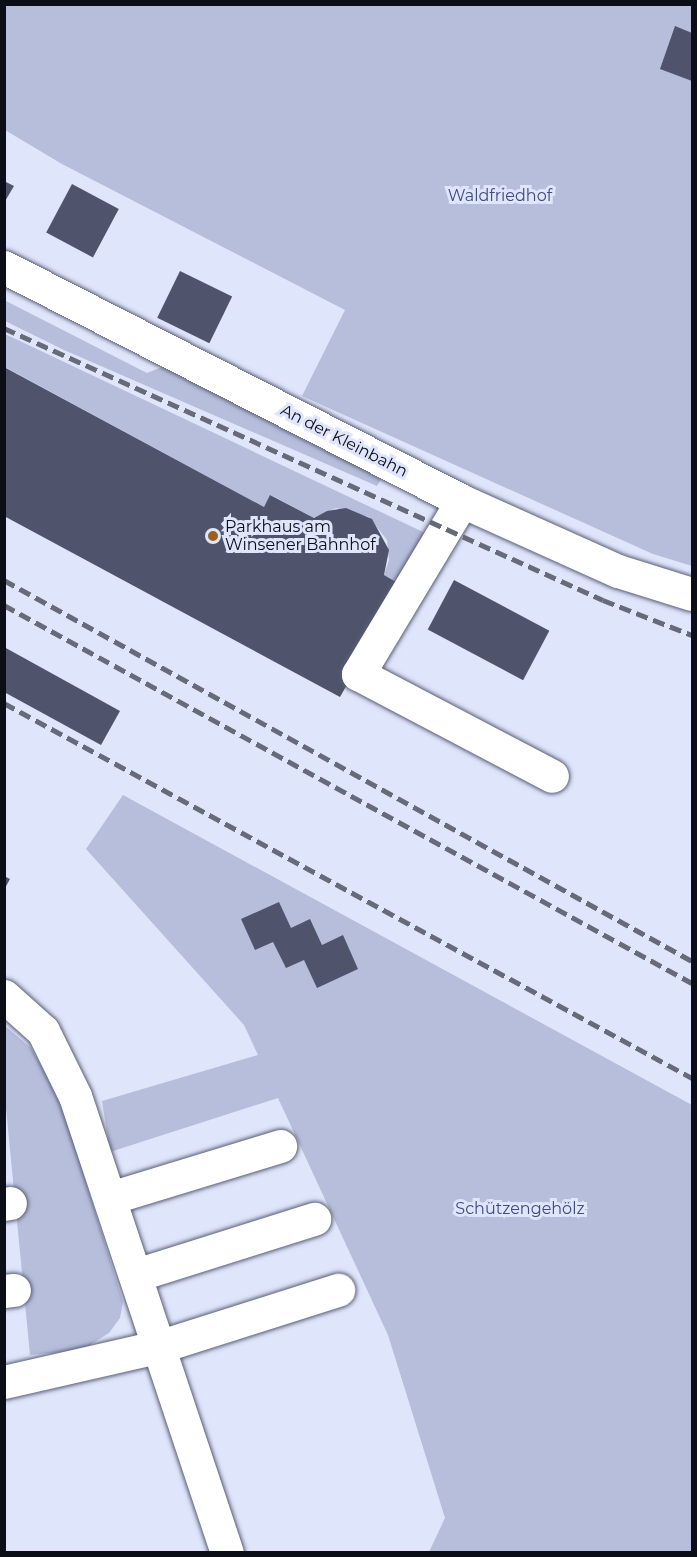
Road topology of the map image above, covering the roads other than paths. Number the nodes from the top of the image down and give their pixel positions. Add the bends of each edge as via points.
1 (4, 267) edge
2 (462, 501) junction
3 (693, 594) edge
4 (552, 776) dead end
5 (4, 996) edge
6 (280, 1146) dead end
7 (110, 1198) junction
8 (314, 1219) dead end
9 (136, 1275) junction
10 (338, 1290) dead end
11 (161, 1346) junction
12 (4, 1382) edge
13 (227, 1552) edge

1 - 2 street, An der Kleinbahn
2 - 3 street, An der Kleinbahn via 618,571
2 - 4 street via 358,674
5 - 7 street via 43,1031 60,1062
6 - 7 street
7 - 9 street
8 - 9 street
9 - 11 street
10 - 11 street
11 - 12 street
11 - 13 street

